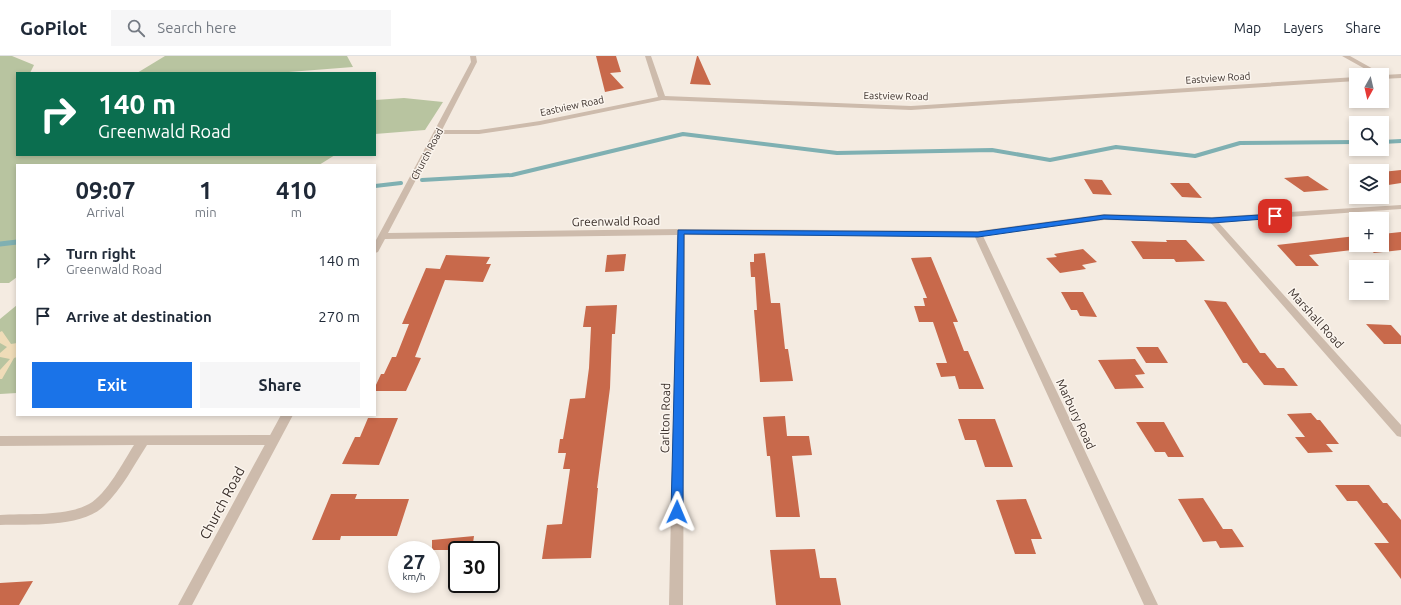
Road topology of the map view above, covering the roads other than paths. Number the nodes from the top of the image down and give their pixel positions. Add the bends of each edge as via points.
1 (473, 56) edge
2 (648, 56) edge
3 (1345, 56) edge
4 (1368, 68) edge
5 (1389, 76) edge
6 (1401, 76) edge
7 (1349, 79) edge
8 (662, 98) junction
9 (438, 132) junction
10 (1401, 207) edge
11 (1212, 220) junction
12 (681, 232) junction
13 (978, 234) junction
14 (382, 236) junction
15 (376, 248) edge
16 (286, 416) edge
17 (1401, 434) edge
18 (273, 440) junction
19 (143, 441) junction
20 (0, 442) edge
21 (0, 520) edge
22 (185, 605) edge
23 (676, 605) edge
24 (1151, 605) edge

1 - 9 street, Church Road via 474,62
2 - 8 street
3 - 4 street
5 - 6 street
7 - 8 street, Eastview Road via 911,108
8 - 9 street, Eastview Road via 540,123 479,132
9 - 14 street, Church Road
10 - 11 street, Greenwald Road
11 - 13 street, Greenwald Road via 1104,217
11 - 17 street, Marshall Road
12 - 13 street, Greenwald Road
12 - 14 street, Greenwald Road
12 - 23 street, Carlton Road
13 - 24 street, Marbury Road
14 - 15 street, Church Road
16 - 18 street, Church Road
18 - 19 street
18 - 22 street, Church Road
19 - 20 street
19 - 21 street via 111,490 94,507 68,516

